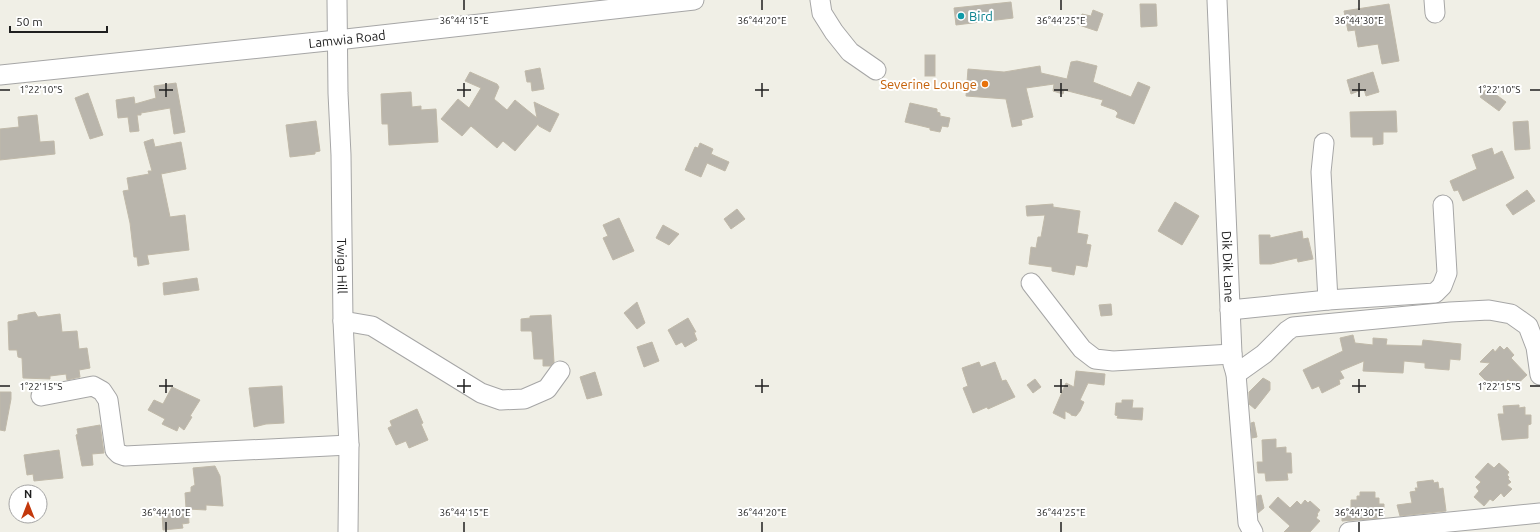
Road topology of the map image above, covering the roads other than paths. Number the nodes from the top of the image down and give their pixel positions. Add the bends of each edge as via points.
1 (337, 0) edge
2 (694, 0) edge
3 (820, 0) edge
4 (1217, 0) edge
5 (619, 4) edge
6 (337, 40) junction
7 (876, 70) dead end
8 (0, 75) edge
9 (1324, 143) dead end
10 (1443, 205) dead end
11 (1030, 284) dead end
12 (1328, 300) junction
13 (1230, 310) junction
14 (343, 321) junction
15 (1232, 354) junction
16 (560, 371) dead end
17 (1236, 374) junction
18 (1540, 375) edge
19 (42, 396) dead end
20 (349, 445) junction
21 (1540, 514) edge
22 (348, 532) edge
23 (1253, 532) edge
24 (1350, 532) edge

1 - 6 street, Twiga Hill
2 - 5 street, Lamwia Road
3 - 7 street via 822,13 834,32 850,52
4 - 13 street, Dik Dik Lane
5 - 6 street, Lamwia Road
6 - 8 street, Lamwia Road
6 - 14 street, Twiga Hill
9 - 12 street via 1321,172
10 - 12 street via 1447,273 1442,286 1435,293
11 - 15 street via 1082,349 1095,359 1113,361
12 - 13 street
13 - 15 street, Dik Dik Lane
14 - 16 street via 372,326 481,393 500,400 524,399 547,389
14 - 20 street, Twiga Hill
15 - 17 street, Dik Dik Lane
17 - 18 street via 1264,354 1293,327 1489,310 1511,314 1528,326 1536,347
17 - 23 street, Dik Dik Lane via 1248,523
19 - 20 street via 93,386 102,391 108,400 115,450 125,456
20 - 22 street, Twiga Hill
21 - 24 street

